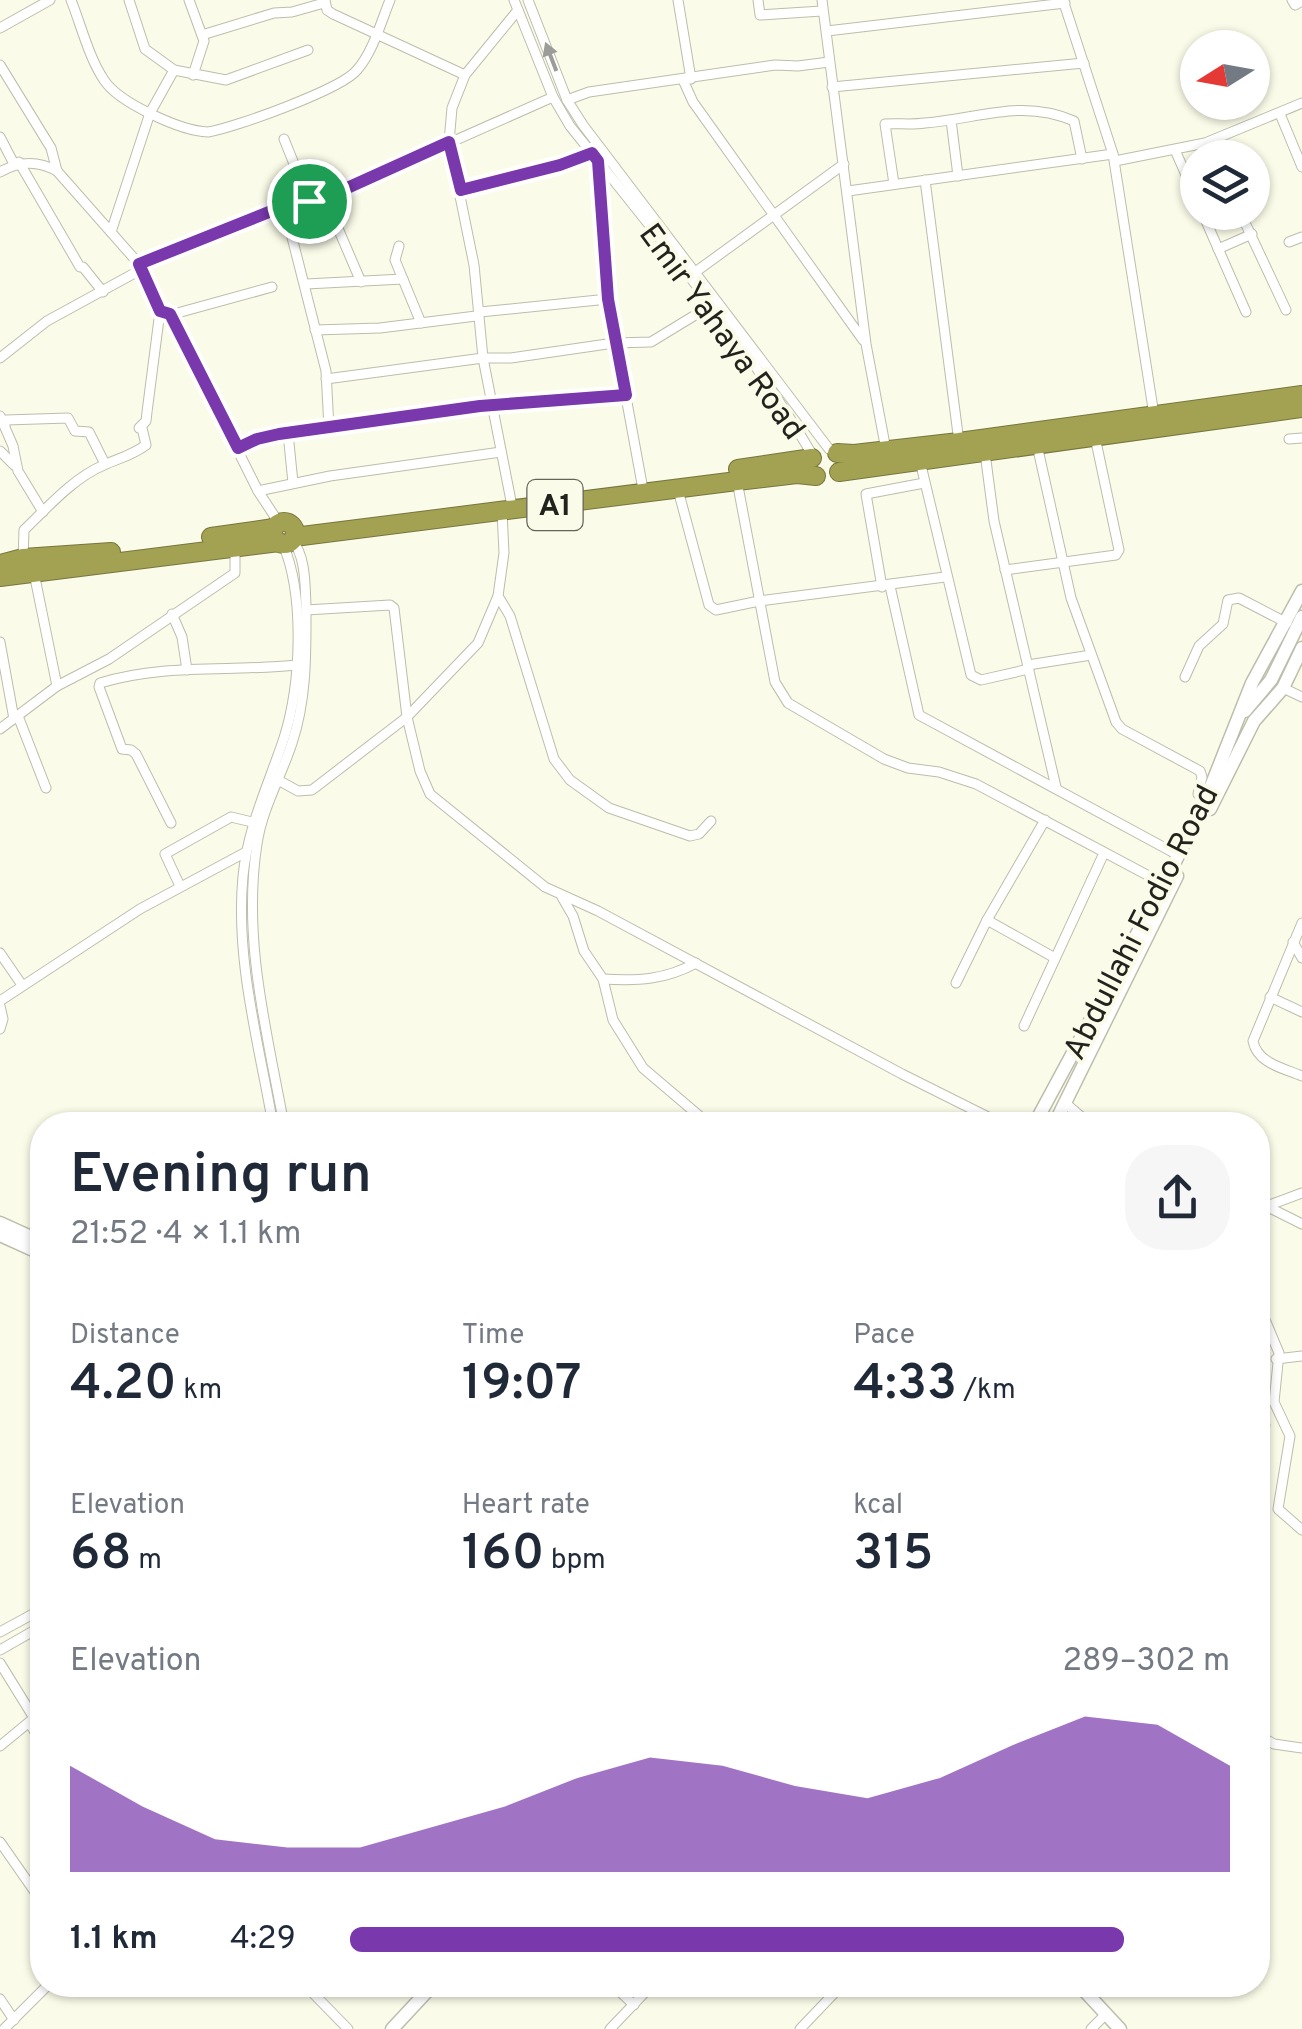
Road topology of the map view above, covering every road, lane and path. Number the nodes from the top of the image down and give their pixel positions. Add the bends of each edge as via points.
1 (50, 0) edge
2 (71, 0) edge
3 (129, 0) edge
4 (188, 0) edge
5 (287, 0) edge
6 (390, 0) edge
7 (528, 0) edge
8 (678, 0) edge
9 (758, 0) edge
10 (1292, 0) edge
11 (1302, 0) edge
12 (325, 1) edge
13 (1064, 2) edge
14 (516, 5) edge
15 (822, 5) edge
16 (292, 12) junction
17 (0, 28) edge
18 (827, 31) junction
19 (202, 35) junction
20 (375, 36) junction
21 (308, 50) dead end
22 (829, 62) junction
23 (1084, 62) junction
24 (0, 65) edge
25 (174, 70) junction
26 (194, 75) junction
27 (464, 75) junction
28 (687, 79) junction
29 (832, 87) junction
30 (553, 97) junction
31 (567, 100) junction
32 (1302, 103) edge
33 (150, 113) junction
34 (1280, 114) junction
35 (951, 120) junction
36 (486, 124) dead end
37 (0, 137) edge
38 (284, 139) dead end
39 (1213, 140) edge
40 (449, 142) junction
41 (1180, 149) edge
42 (1175, 150) junction
43 (595, 157) junction
44 (1082, 158) junction
45 (1114, 158) junction
46 (1180, 161) edge
47 (17, 163) junction
48 (844, 164) junction
49 (1302, 167) edge
50 (57, 170) junction
51 (0, 172) edge
52 (958, 176) junction
53 (925, 180) junction
54 (894, 184) junction
55 (461, 190) junction
56 (848, 191) junction
57 (327, 195) junction
58 (309, 201) junction
59 (284, 206) junction
60 (772, 216) junction
61 (1210, 230) edge
62 (1250, 230) edge
63 (111, 232) junction
64 (1252, 234) junction
65 (1302, 237) edge
66 (1290, 242) dead end
67 (398, 246) dead end
68 (1218, 249) junction
69 (140, 266) junction
70 (694, 273) junction
71 (402, 279) junction
72 (360, 282) junction
73 (306, 284) junction
74 (272, 287) dead end
75 (103, 292) junction
76 (608, 299) junction
77 (710, 306) junction
78 (1286, 310) dead end
79 (480, 312) junction
80 (1246, 312) dead end
81 (165, 313) junction
82 (421, 323) junction
83 (316, 330) junction
84 (614, 343) junction
85 (866, 344) junction
86 (0, 358) edge
87 (483, 358) junction
88 (326, 379) junction
89 (626, 395) junction
90 (1302, 396) edge
91 (493, 408) junction
92 (1302, 408) edge
93 (1154, 415) junction
94 (2, 421) edge
95 (329, 428) junction
96 (288, 433) junction
97 (1096, 437) junction
98 (1302, 438) edge
99 (1290, 439) dead end
100 (959, 442) junction
101 (1038, 445) junction
102 (238, 448) junction
103 (886, 450) junction
104 (0, 452) edge
105 (502, 452) junction
106 (985, 452) junction
107 (824, 461) junction
108 (920, 461) junction
109 (105, 464) junction
110 (16, 467) junction
111 (736, 481) junction
112 (924, 482) junction
113 (292, 483) junction
114 (642, 484) junction
115 (678, 490) junction
116 (258, 492) junction
117 (507, 507) junction
118 (43, 512) junction
119 (285, 534) junction
120 (235, 546) junction
121 (1063, 562) junction
122 (0, 564) edge
123 (28, 565) junction
124 (1005, 570) junction
125 (0, 577) edge
126 (945, 577) junction
127 (886, 587) junction
128 (1302, 592) edge
129 (498, 596) junction
130 (759, 600) junction
131 (306, 610) junction
132 (172, 614) junction
133 (1302, 617) edge
134 (1286, 623) junction
135 (0, 642) edge
136 (1302, 648) edge
137 (1092, 655) junction
138 (296, 666) junction
139 (1028, 667) junction
140 (187, 670) junction
141 (1186, 677) dead end
142 (58, 686) junction
143 (1283, 688) junction
144 (1302, 697) edge
145 (407, 717) junction
146 (16, 718) junction
147 (1247, 719) junction
148 (0, 729) edge
149 (278, 780) junction
150 (1056, 787) junction
151 (46, 788) dead end
152 (1206, 799) junction
153 (1045, 820) junction
154 (711, 821) dead end
155 (252, 822) junction
156 (171, 823) dead end
157 (246, 852) junction
158 (1104, 853) junction
159 (1178, 854) junction
160 (1164, 884) junction
161 (180, 886) junction
162 (562, 896) junction
163 (987, 920) junction
164 (1302, 924) edge
165 (1293, 942) junction
166 (0, 953) edge
167 (1055, 958) junction
168 (1302, 958) edge
169 (696, 962) junction
170 (604, 978) junction
171 (956, 983) dead end
172 (22, 985) junction
173 (1270, 997) junction
174 (0, 1003) edge
175 (1302, 1012) edge
176 (1024, 1026) dead end
177 (0, 1029) edge
178 (1302, 1076) edge
179 (1065, 1103) junction
180 (271, 1112) edge
181 (282, 1112) edge
182 (695, 1112) edge
183 (978, 1112) edge
184 (1041, 1112) edge
185 (1060, 1112) edge
186 (1076, 1112) edge
187 (1302, 1193) edge
188 (1270, 1202) edge
189 (1270, 1208) edge
190 (0, 1223) edge
191 (1302, 1224) edge
192 (0, 1235) edge
193 (30, 1237) edge
194 (30, 1249) edge
195 (1270, 1332) edge
196 (1302, 1356) edge
197 (1276, 1359) junction
198 (1302, 1530) edge
199 (30, 1616) edge
200 (0, 1632) edge
201 (30, 1633) edge
202 (0, 1650) edge
203 (0, 1664) edge
204 (30, 1712) edge
205 (30, 1724) edge
206 (1270, 1742) edge
207 (0, 1746) edge
208 (1302, 1748) edge
209 (0, 1842) edge
210 (30, 1885) edge
211 (36, 1997) edge
212 (317, 1997) edge
213 (412, 1997) edge
214 (422, 1997) edge
215 (626, 1997) edge
216 (641, 1997) edge
217 (831, 1997) edge
218 (1090, 1997) edge
219 (0, 1999) edge
220 (634, 2005) junction
221 (1106, 2014) junction
222 (14, 2020) junction
223 (4, 2029) edge
224 (348, 2029) edge
225 (382, 2029) edge
226 (392, 2029) edge
227 (610, 2029) edge
228 (800, 2029) edge
229 (1091, 2029) edge
230 (1120, 2029) edge

1 - 17 street
2 - 33 street via 104,80
3 - 25 street via 146,49
4 - 19 street
5 - 16 street
6 - 20 street
31 -> 7 street, Emir Yahaya Road
8 - 28 street
9 - 15 street via 760,15
10 - 11 street
12 - 16 street
12 - 20 street via 327,10
13 - 18 street
13 - 23 street
14 - 27 street
14 - 30 street, Emir Yahaya Road
15 - 18 street
16 - 19 street
18 - 22 street
19 - 26 street
20 - 27 street
20 - 33 street via 350,78 218,130 196,132
21 - 26 street via 226,80
22 - 28 street
22 - 29 street
23 - 29 street
23 - 45 street
24 - 50 street via 51,148
25 - 26 street
25 - 33 street
27 - 40 street
28 - 31 street
28 - 60 street via 694,102
29 - 48 street
30 - 40 street
30 - 43 street, Emir Yahaya Road
31 - 70 street, Emir Yahaya Road
32 - 34 street
33 - 63 street
34 - 39 street
34 - 49 street
35 - 44 street via 1048,110 1074,120
35 - 52 street
35 - 54 street via 884,124
36 - 57 street
37 - 47 street
38 - 58 street
40 - 55 street
40 - 57 street
41 - 42 street
42 - 45 street
42 - 46 street
43 - 55 street
43 - 76 street
43 - 77 street, Emir Yahaya Road
44 - 45 street
44 - 52 street
45 - 93 street
47 - 50 street
47 - 51 street
47 - 75 street via 74,258
48 - 56 street
48 - 60 street
50 - 63 street
52 - 53 street
53 - 54 street
53 - 100 street
54 - 56 street
55 - 79 street
56 - 85 street
57 - 58 street
57 - 72 street
58 - 59 street
59 - 69 street
59 - 73 street
60 - 70 street
60 - 85 street
61 - 68 street
62 - 64 street
63 - 69 street
64 - 68 street
64 - 78 street
65 - 66 street
67 - 71 street
68 - 80 street
69 - 75 street
69 - 81 street
70 - 107 street, Emir Yahaya Road
71 - 72 street
71 - 82 street
72 - 73 street
73 - 83 street
74 - 81 street
75 - 86 street
76 - 79 street
76 - 84 street
77 - 84 street via 651,342
77 - 107 street, Emir Yahaya Road
79 - 82 street
79 - 87 street
81 - 102 street
81 - 109 street via 148,412 138,428 146,445
82 - 83 street
83 - 88 street
84 - 87 street
84 - 89 street
85 - 103 street
87 - 88 street
87 - 91 street
88 - 95 street
89 - 91 street
89 - 114 street
90 - 93 highway, A1
91 - 95 street
91 - 105 street
92 - 97 highway, A1
93 - 100 highway, A1
94 - 109 street via 68,418 75,431 89,432
94 - 110 street
95 - 96 street
96 - 102 street
96 - 113 street
97 - 101 highway, A1
97 - 121 street via 1119,550 1110,558
98 - 99 street
100 - 103 highway, A1
101 - 106 highway, A1
101 - 121 street
102 - 116 street
103 - 107 highway, A1
104 - 110 street
105 - 113 street
105 - 117 street
106 - 108 highway, A1
106 - 124 street
107 - 108 highway, A1
107 - 111 highway, A1 via 797,474
107 - 114 highway, A1
108 - 112 street
109 - 118 street
110 - 118 street
111 - 115 highway, A1
111 - 130 street
112 - 126 street
112 - 127 street via 866,494
113 - 116 street
114 - 117 highway, A1
115 - 117 highway, A1
115 - 130 street via 709,605 716,610
116 - 119 street
117 - 119 highway, A1
117 - 129 street
118 - 123 street via 24,530
119 - 120 highway, A1
119 - 123 highway, A1
119 - 131 street via 300,553
119 - 138 street
120 - 123 highway, A1
120 - 132 street via 236,573
121 - 124 street
121 - 137 street
122 - 123 highway, A1
123 - 125 highway, A1
123 - 142 street
124 - 139 street
126 - 127 street
126 - 139 street via 971,675 981,680
127 - 130 street
127 - 150 street via 919,715
128 - 134 main road
129 - 145 street via 478,643
129 - 154 street via 554,758 570,780 609,808 690,836
130 - 153 street via 775,682 788,703 896,764 954,776
131 - 145 street via 394,608
131 - 149 street via 301,711
132 - 140 street
132 - 142 street via 109,660
133 - 147 main road
134 - 141 street via 1239,598 1228,600 1222,624 1199,646
134 - 147 main road via 1252,683
135 - 146 street
136 - 143 main road
137 - 139 street
137 - 152 street via 1118,727 1200,771 1198,794
138 - 140 street
138 - 155 street via 288,723
139 - 150 street
140 - 156 street via 129,674 98,686 122,749 136,754
142 - 146 street
143 - 144 street
143 - 147 main road
145 - 149 street via 312,790
145 - 162 street via 430,794
146 - 148 street
146 - 151 street
147 - 152 main road, Abdullahi Fodio Road
147 - 179 main road, Abdullahi Fodio Road
149 - 181 street via 257,840 252,928
150 - 159 street
152 - 159 main road, Abdullahi Fodio Road
153 - 158 street
153 - 163 street
155 - 157 street
155 - 161 street via 231,817 165,854
157 - 161 street
157 - 180 street via 244,951
158 - 160 street
158 - 167 street
159 - 160 main road, Abdullahi Fodio Road
160 - 184 main road, Abdullahi Fodio Road
161 - 172 street
162 - 169 street
162 - 170 street via 584,951
163 - 167 street
163 - 171 street
164 - 165 street
165 - 168 street
165 - 173 street
166 - 172 street
167 - 176 street
169 - 170 street via 640,981
169 - 183 street
170 - 182 street via 614,1020 643,1068
172 - 174 street
173 - 175 street
173 - 178 street via 1254,1049
174 - 177 street
179 - 185 main road, Abdullahi Fodio Road
179 - 186 street
187 - 188 street
189 - 191 street
190 - 193 main road
192 - 194 main road
195 - 197 street
196 - 197 street
197 - 198 street via 1274,1402 1290,1436 1278,1509
199 - 200 street
201 - 202 street
203 - 204 street
205 - 207 street
206 - 208 street
209 - 210 street
211 - 222 street
212 - 224 street
213 - 225 main road
214 - 226 main road
215 - 220 street
216 - 220 street
217 - 228 street
218 - 221 main road
219 - 222 street
220 - 227 street
221 - 229 street
221 - 230 main road
222 - 223 street

